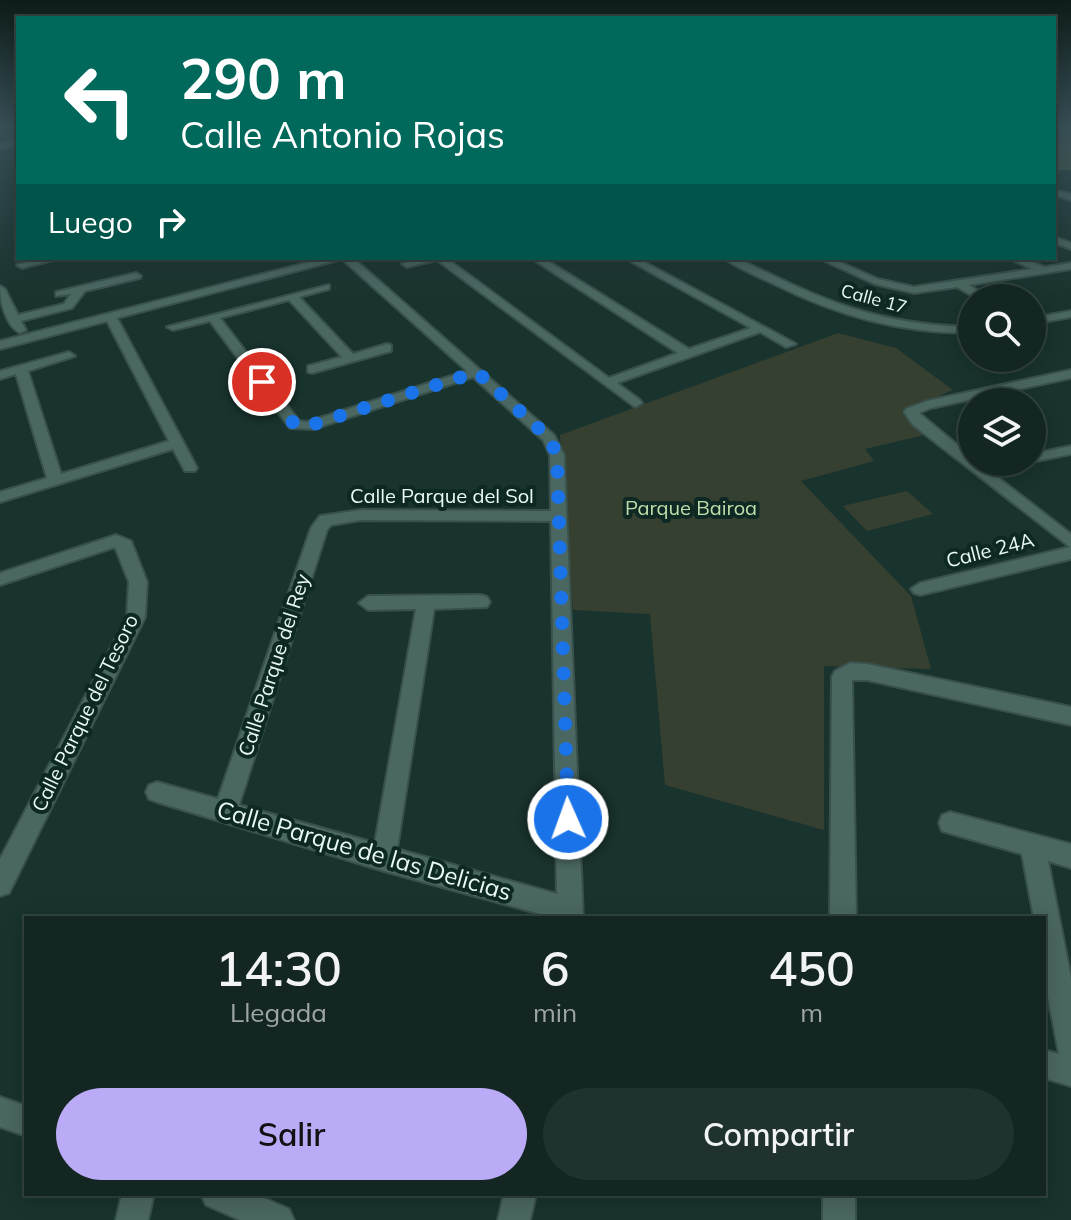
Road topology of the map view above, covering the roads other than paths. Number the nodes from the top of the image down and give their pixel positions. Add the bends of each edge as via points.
1 (46, 260) edge
2 (330, 260) edge
3 (349, 260) edge
4 (428, 260) edge
5 (441, 260) edge
6 (539, 260) edge
7 (634, 260) edge
8 (733, 260) edge
9 (828, 260) edge
10 (1018, 260) edge
11 (407, 264) dead end
12 (22, 265) dead end
13 (1071, 266) edge
14 (1045, 270) junction
15 (136, 276) dead end
16 (958, 284) edge
17 (960, 284) edge
18 (325, 287) dead end
19 (82, 288) junction
20 (0, 289) edge
21 (60, 294) dead end
22 (292, 296) junction
23 (1071, 314) edge
24 (111, 317) junction
25 (213, 317) junction
26 (1046, 318) edge
27 (14, 319) junction
28 (173, 327) dead end
29 (758, 329) junction
30 (958, 330) edge
31 (25, 339) junction
32 (790, 344) dead end
33 (0, 345) edge
34 (387, 348) dead end
35 (688, 354) junction
36 (69, 356) dead end
37 (350, 358) junction
38 (21, 369) junction
39 (312, 369) dead end
40 (477, 372) junction
41 (1071, 374) edge
42 (0, 375) edge
43 (609, 382) junction
44 (635, 403) dead end
45 (175, 444) junction
46 (1071, 450) edge
47 (1046, 456) edge
48 (190, 468) dead end
49 (55, 480) junction
50 (0, 497) edge
51 (558, 516) junction
52 (326, 520) joint
53 (1071, 542) edge
54 (1071, 553) edge
55 (0, 579) edge
56 (920, 589) dead end
57 (481, 602) dead end
58 (368, 603) dead end
59 (426, 604) junction
60 (1071, 716) edge
61 (157, 792) dead end
62 (225, 812) junction
63 (950, 823) dead end
64 (1033, 847) junction
65 (1071, 856) edge
66 (384, 859) junction
67 (0, 884) edge
68 (570, 914) edge
69 (843, 916) edge
70 (1046, 916) edge
71 (1046, 916) edge
72 (1071, 1049) edge
73 (1046, 1065) edge
74 (1071, 1072) edge
75 (0, 1112) edge
76 (24, 1120) edge
77 (138, 1196) edge
78 (222, 1196) edge
79 (520, 1196) edge
80 (839, 1196) edge
81 (132, 1220) edge
82 (278, 1220) edge
83 (514, 1220) edge
84 (839, 1220) edge

1 - 12 street
2 - 24 street
3 - 40 street
4 - 11 street
5 - 43 street
6 - 35 street
7 - 29 street
8 - 30 street, Calle 17 via 841,312 889,325
9 - 16 street via 875,281 914,290
10 - 14 street
13 - 14 street
14 - 17 street
15 - 19 street
18 - 22 street
19 - 21 street
19 - 27 street via 68,306
20 - 27 street
22 - 25 street
22 - 37 street
23 - 26 street
24 - 31 street
24 - 45 street
25 - 28 street
25 - 40 street via 295,425 308,426
27 - 31 street
29 - 32 street
29 - 35 street
31 - 33 street
34 - 37 street
35 - 43 street
36 - 38 street
37 - 39 street
38 - 42 street
38 - 49 street
40 - 51 street via 549,438 557,455
41 - 53 street via 911,412
43 - 44 street
45 - 48 street
45 - 49 street
46 - 47 street
49 - 50 street
51 - 52 street, Calle Parque del Sol via 361,515
51 - 68 street
52 - 62 street, Calle Parque del Rey via 319,528
54 - 56 street, Calle 24A
55 - 67 street, Calle Parque del Tesoro via 116,541 125,545 138,582 136,617
57 - 59 street
58 - 59 street
59 - 66 street
60 - 69 street via 850,671 842,677
61 - 62 street, Calle Parque de las Delicias
62 - 66 street, Calle Parque de las Delicias
63 - 64 street
64 - 65 street
64 - 71 street
66 - 68 street, Calle Parque de las Delicias
70 - 72 street
73 - 74 street
75 - 76 street
77 - 81 street
78 - 82 street
79 - 83 street
80 - 84 street

